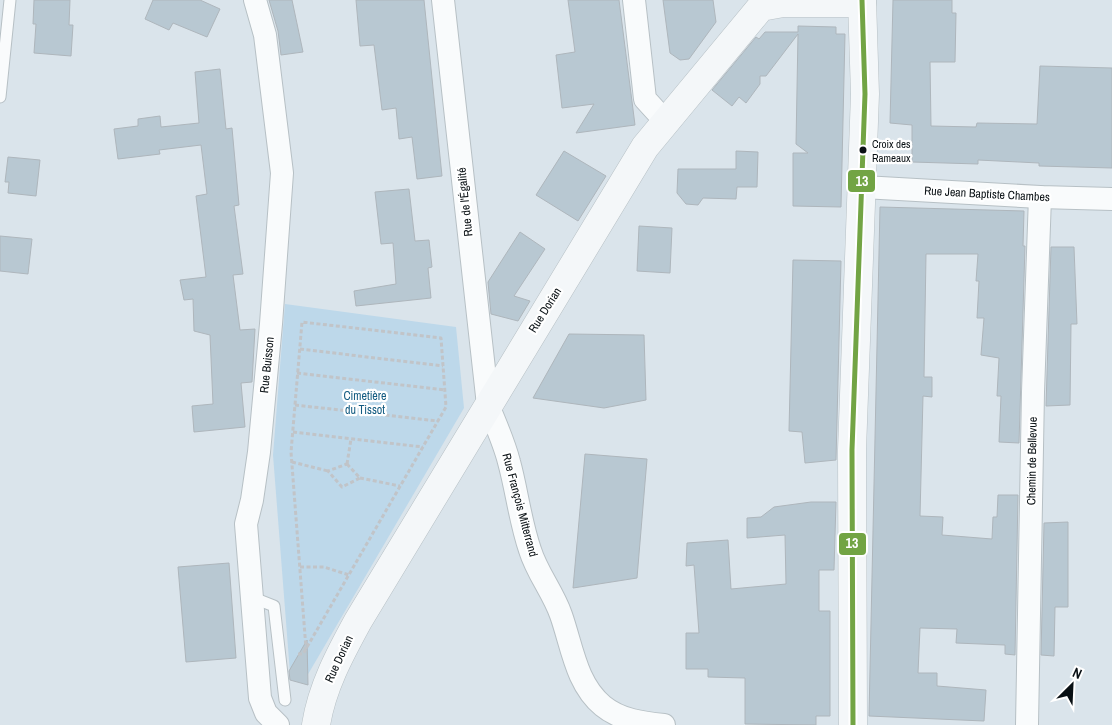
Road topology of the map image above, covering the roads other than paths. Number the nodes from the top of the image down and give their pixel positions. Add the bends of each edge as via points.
1 (10, 0) edge
2 (255, 0) edge
3 (443, 0) edge
4 (634, 0) edge
5 (862, 2) edge
6 (0, 97) edge
7 (665, 121) junction
8 (863, 187) junction
9 (1040, 197) junction
10 (1112, 199) edge
11 (488, 405) junction
12 (251, 597) junction
13 (285, 700) dead end
14 (278, 725) edge
15 (316, 725) edge
16 (664, 725) edge
17 (853, 725) edge
18 (1027, 725) edge

1 - 6 lane
2 - 12 street, Rue Buisson via 265,35 282,173 271,324 252,500 246,524
3 - 11 street, Rue de l'Égalité
4 - 7 street via 645,99
5 - 7 main road, Rue Dorian via 783,3 761,7
5 - 8 main road via 865,94
7 - 11 main road, Rue Dorian via 645,147
8 - 9 street, Rue Jean Baptiste Chambes
8 - 17 main road via 852,450
9 - 10 street, Rue Jean Baptiste Chambes
9 - 18 street, Chemin de Bellevue
11 - 15 main road, Rue Dorian via 337,659
11 - 16 street, Rue François Mitterrand via 509,461 530,551 558,608 585,685 604,707 620,716
12 - 13 lane via 274,606
12 - 14 street, Rue Buisson via 260,698 266,713

